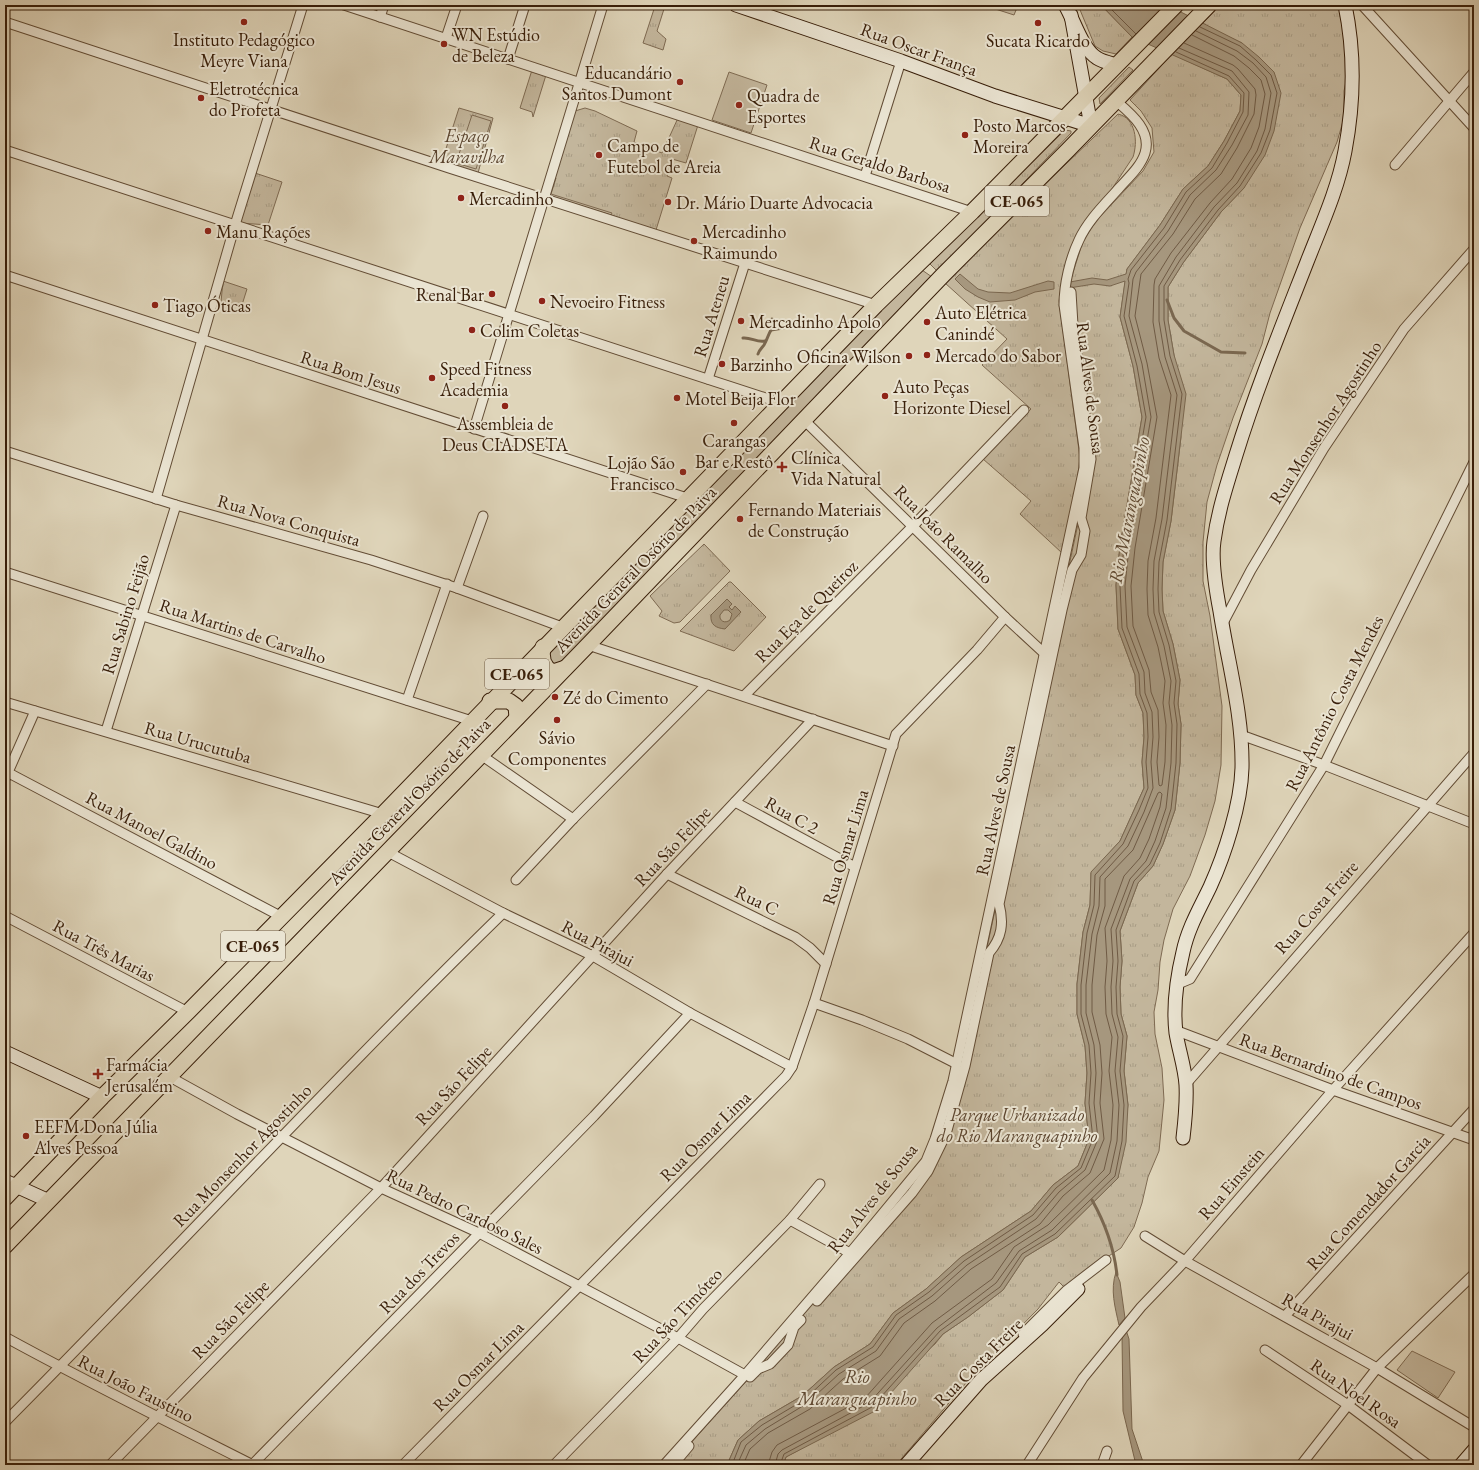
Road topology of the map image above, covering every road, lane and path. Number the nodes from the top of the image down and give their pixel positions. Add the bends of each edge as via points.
1 (303, 5) edge
2 (344, 5) edge
3 (384, 5) edge
4 (457, 5) edge
5 (525, 5) edge
6 (603, 5) edge
7 (736, 5) edge
8 (1176, 5) edge
9 (1209, 5) edge
10 (1345, 5) edge
11 (1362, 5) edge
12 (1068, 10) edge
13 (380, 17) junction
14 (5, 22) edge
15 (446, 38) junction
16 (508, 59) junction
17 (901, 61) junction
18 (1121, 62) junction
19 (1474, 72) edge
20 (579, 82) junction
21 (1086, 97) junction
22 (1115, 100) junction
23 (1450, 101) junction
24 (271, 110) junction
25 (1064, 118) junction
26 (1091, 126) junction
27 (1474, 128) edge
28 (5, 150) edge
29 (1395, 165) dead end
30 (865, 176) junction
31 (544, 198) junction
32 (972, 212) junction
33 (235, 226) junction
34 (1474, 250) edge
35 (745, 263) junction
36 (920, 263) junction
37 (5, 275) edge
38 (938, 280) junction
39 (1068, 293) junction
40 (876, 305) junction
41 (509, 314) junction
42 (201, 339) junction
43 (708, 379) junction
44 (781, 403) junction
45 (1024, 410) dead end
46 (804, 420) junction
47 (474, 428) junction
48 (5, 451) edge
49 (1474, 462) edge
50 (687, 498) junction
51 (156, 499) junction
52 (176, 505) junction
53 (483, 516) dead end
54 (913, 526) junction
55 (5, 572) edge
56 (447, 584) junction
57 (457, 588) junction
58 (142, 615) junction
59 (1005, 617) junction
60 (1222, 625) junction
61 (562, 627) junction
62 (588, 644) junction
63 (544, 647) junction
64 (1045, 654) junction
65 (565, 668) junction
66 (707, 684) junction
67 (744, 696) junction
68 (407, 700) junction
69 (490, 701) junction
70 (5, 702) edge
71 (35, 711) junction
72 (517, 718) junction
73 (812, 720) junction
74 (472, 721) junction
75 (106, 731) junction
76 (1241, 735) junction
77 (893, 746) junction
78 (1474, 753) edge
79 (481, 754) junction
80 (1324, 765) junction
81 (6, 774) edge
82 (735, 802) junction
83 (1428, 806) junction
84 (383, 814) junction
85 (572, 820) junction
86 (1474, 824) edge
87 (388, 852) junction
88 (855, 867) junction
89 (668, 874) junction
90 (516, 880) dead end
91 (503, 913) junction
92 (5, 916) edge
93 (282, 917) junction
94 (1474, 933) edge
95 (593, 956) junction
96 (826, 964) junction
97 (1178, 984) junction
98 (814, 1003) junction
99 (188, 1012) junction
100 (690, 1013) junction
101 (1176, 1032) junction
102 (1218, 1046) junction
103 (5, 1052) edge
104 (957, 1064) junction
105 (792, 1067) junction
106 (170, 1077) junction
107 (1186, 1084) junction
108 (1333, 1090) junction
109 (102, 1097) junction
110 (1474, 1108) edge
111 (1452, 1133) junction
112 (281, 1137) junction
113 (1183, 1138) dead end
114 (1474, 1140) edge
115 (11, 1184) edge
116 (820, 1184) dead end
117 (381, 1188) junction
118 (5, 1198) edge
119 (49, 1201) junction
120 (790, 1220) junction
121 (479, 1233) junction
122 (1145, 1236) dead end
123 (5, 1246) edge
124 (850, 1253) junction
125 (1106, 1260) dead end
126 (1185, 1261) junction
127 (1474, 1274) edge
128 (580, 1286) junction
129 (1078, 1289) dead end
130 (1285, 1316) junction
131 (5, 1337) edge
132 (678, 1338) junction
133 (1265, 1350) dead end
134 (59, 1367) junction
135 (1377, 1368) junction
136 (745, 1375) junction
137 (1348, 1405) junction
138 (157, 1418) junction
139 (5, 1422) edge
140 (1474, 1427) edge
141 (1107, 1451) dead end
142 (110, 1465) edge
143 (252, 1465) edge
144 (403, 1465) edge
145 (554, 1465) edge
146 (664, 1465) edge
147 (673, 1465) edge
148 (902, 1465) edge
149 (906, 1465) edge
150 (1027, 1465) edge
151 (1102, 1465) edge
152 (1301, 1465) edge
153 (1428, 1465) edge

1 - 24 street
2 - 13 street, Rua Geraldo Barbosa
3 - 13 street
4 - 15 street
5 - 16 street
6 - 20 street
7 - 17 main road, Rua Oscar França
8 - 18 main road, Avenida General Osório de Paiva / CE-065
9 - 22 main road, Avenida General Osório de Paiva / CE-065
10 - 60 main road via 1351,34 1352,78 1345,152 1336,186 1243,432 1220,508 1213,544
11 - 23 street
12 - 18 main road via 1091,54 1105,62
12 - 21 main road
13 - 15 street, Rua Geraldo Barbosa
14 - 24 street
15 - 16 street, Rua Geraldo Barbosa
16 - 20 street, Rua Geraldo Barbosa
17 - 25 main road, Rua Oscar França via 995,96
17 - 30 street
18 - 21 main road, Avenida General Osório de Paiva / CE-065
19 - 23 street
20 - 30 street, Rua Geraldo Barbosa
20 - 31 street
21 - 25 main road, Avenida General Osório de Paiva / CE-065
21 - 26 main road
22 - 26 main road, Avenida General Osório de Paiva / CE-065
22 - 39 street, Rua Alves de Sousa via 1139,122 1146,139 1145,153 1137,168 1079,239 1067,276
23 - 27 street
23 - 29 street
24 - 31 street
24 - 33 street
25 - 26 main road, Rua Oscar França
25 - 32 main road, Avenida General Osório de Paiva / CE-065
26 - 38 main road, Avenida General Osório de Paiva / CE-065
28 - 33 street
30 - 32 street, Rua Geraldo Barbosa
31 - 35 street
31 - 41 street
32 - 36 main road, Avenida General Osório de Paiva / CE-065
33 - 41 street
33 - 42 street
34 - 60 street, Rua Monsenhor Agostinho via 1404,329 1324,448 1250,570
35 - 40 street
35 - 43 street, Rua Ateneu
36 - 38 main road via 932,269
36 - 40 main road, Avenida General Osório de Paiva / CE-065
37 - 42 street, Rua Bom Jesus
38 - 46 main road, Avenida General Osório de Paiva / CE-065
39 - 64 street, Rua Alves de Sousa via 1064,305 1084,448 1084,468
39 - 147 street via 1091,448 1090,472 1081,518 1085,531 1081,555 1072,570 1062,610 999,904 1003,918 997,943 989,953 965,1066 946,1134 928,1171 794,1327 788,1345 770,1364 748,1378
40 - 44 main road, Avenida General Osório de Paiva / CE-065
41 - 43 street
41 - 47 street
42 - 47 street, Rua Bom Jesus
42 - 51 street
43 - 44 street
44 - 50 main road, Avenida General Osório de Paiva / CE-065
45 - 54 street, Rua Eça de Queiroz
46 - 54 street, Rua João Ramalho
46 - 62 main road, Avenida General Osório de Paiva / CE-065
47 - 50 street, Rua Bom Jesus
48 - 51 street, Rua Nova Conquista
49 - 80 street, Rua Antônio Costa Mendes
50 - 61 main road, Avenida General Osório de Paiva / CE-065
51 - 52 street, Rua Nova Conquista
52 - 56 street, Rua Nova Conquista
52 - 58 street, Rua Sabino Feijão
53 - 57 street
54 - 59 street, Rua João Ramalho
54 - 67 street, Rua Eça de Queiroz
55 - 58 street, Rua Martins de Carvalho
56 - 57 street, Rua Nova Conquista
56 - 68 street
57 - 61 street, Rua Nova Conquista
58 - 68 street, Rua Martins de Carvalho
58 - 75 street, Rua Sabino Feijão
59 - 64 street, Rua João Ramalho
59 - 77 street, Rua Osmar Lima via 977,650 896,734
60 - 76 main road
61 - 63 main road, Avenida General Osório de Paiva / CE-065
62 - 65 main road, Avenida General Osório de Paiva / CE-065
62 - 66 street
63 - 65 main road via 542,659 545,667 553,672
63 - 69 main road, Avenida General Osório de Paiva / CE-065
64 - 104 street, Rua Alves de Sousa
65 - 72 main road, Avenida General Osório de Paiva / CE-065
66 - 67 street
66 - 85 street
67 - 73 street
68 - 74 street, Rua Martins de Carvalho
69 - 72 main road via 509,701 516,706
69 - 74 main road, Avenida General Osório de Paiva / CE-065
70 - 71 street, Rua Urucutuba
71 - 75 street, Rua Urucutuba
71 - 81 street
72 - 79 main road, Avenida General Osório de Paiva / CE-065
73 - 77 street
73 - 82 street, Rua São Felipe
74 - 84 main road, Avenida General Osório de Paiva / CE-065
75 - 84 street, Rua Urucutuba
76 - 80 street
76 - 97 main road via 1242,770 1236,808 1211,885 1192,924 1183,951
77 - 88 street, Rua Osmar Lima
78 - 83 street, Rua Costa Freire
79 - 85 street
79 - 87 main road, Avenida General Osório de Paiva / CE-065
80 - 83 street
80 - 97 street, Rua Antônio Costa Mendes via 1190,979
81 - 93 street, Rua Manoel Galdino
82 - 88 street, Rua C 2
82 - 89 street, Rua São Felipe
83 - 86 street
83 - 102 street, Rua Costa Freire
84 - 93 main road, Avenida General Osório de Paiva / CE-065
85 - 90 street
87 - 91 street, Rua Pirajui
87 - 106 main road, Avenida General Osório de Paiva / CE-065
88 - 96 street, Rua Osmar Lima
89 - 95 street, Rua São Felipe
89 - 96 street, Rua C via 795,937
91 - 95 street, Rua Pirajui
91 - 112 street, Rua Monsenhor Agostinho
92 - 99 street, Rua Três Marias
93 - 99 main road, Avenida General Osório de Paiva / CE-065
94 - 108 street, Rua Einstein
95 - 100 street, Rua Pirajui
95 - 117 street, Rua São Felipe
96 - 98 street, Rua Osmar Lima
97 - 101 main road
98 - 104 street via 908,1039
98 - 105 street, Rua Osmar Lima
99 - 109 main road, Avenida General Osório de Paiva / CE-065
100 - 105 street, Rua Pirajui
100 - 121 street, Rua dos Trevos via 594,1116
101 - 102 street, Rua Bernardino de Campos
101 - 107 main road
102 - 107 street, Rua Costa Freire
102 - 108 street, Rua Bernardino de Campos
103 - 109 main road
104 - 124 street, Rua Alves de Sousa via 940,1125 926,1161
105 - 128 street, Rua Osmar Lima
106 - 112 street, Rua Pedro Cardoso Sales
106 - 119 main road, Avenida General Osório de Paiva / CE-065
107 - 113 main road
108 - 111 street, Rua Bernardino de Campos
108 - 126 street, Rua Einstein
109 - 115 main road, Avenida General Osório de Paiva / CE-065
110 - 111 street, Rua Comendador Garcia
111 - 114 street, Rua Bernardino de Campos
111 - 130 street, Rua Comendador Garcia
112 - 117 street, Rua Pedro Cardoso Sales
112 - 134 street, Rua Monsenhor Agostinho
115 - 118 main road, Avenida General Osório de Paiva / CE-065
115 - 119 main road
116 - 120 street, Rua São Timóteo
117 - 121 street, Rua Pedro Cardoso Sales
117 - 138 street, Rua São Felipe
119 - 123 main road, Avenida General Osório de Paiva / CE-065
120 - 124 street
120 - 132 street, Rua São Timóteo
121 - 128 street, Rua Pedro Cardoso Sales
121 - 143 street, Rua dos Trevos
122 - 126 street, Rua Pirajui
124 - 136 street, Rua Alves de Sousa
125 - 148 street via 1067,1290 977,1376
126 - 130 street, Rua Pirajui
126 - 150 street, Rua Einstein via 1141,1307 1083,1378
127 - 135 street
128 - 132 street, Rua Pedro Cardoso Sales
128 - 144 street, Rua Osmar Lima
129 - 149 main road, Rua Costa Freire via 981,1380
130 - 135 street, Rua Pirajui
131 - 134 street, Rua João Faustino
132 - 136 street, Rua Pedro Cardoso Sales
132 - 145 street, Rua São Timóteo
133 - 137 street, Rua Noel Rosa
134 - 138 street, Rua João Faustino
134 - 139 street, Rua Monsenhor Agostinho
135 - 137 street
135 - 140 street, Rua Pirajui
136 - 146 street, Rua Alves de Sousa
137 - 152 street
137 - 153 street, Rua Noel Rosa
138 - 142 street, Rua São Felipe
138 - 143 street, Rua João Faustino
141 - 151 street

